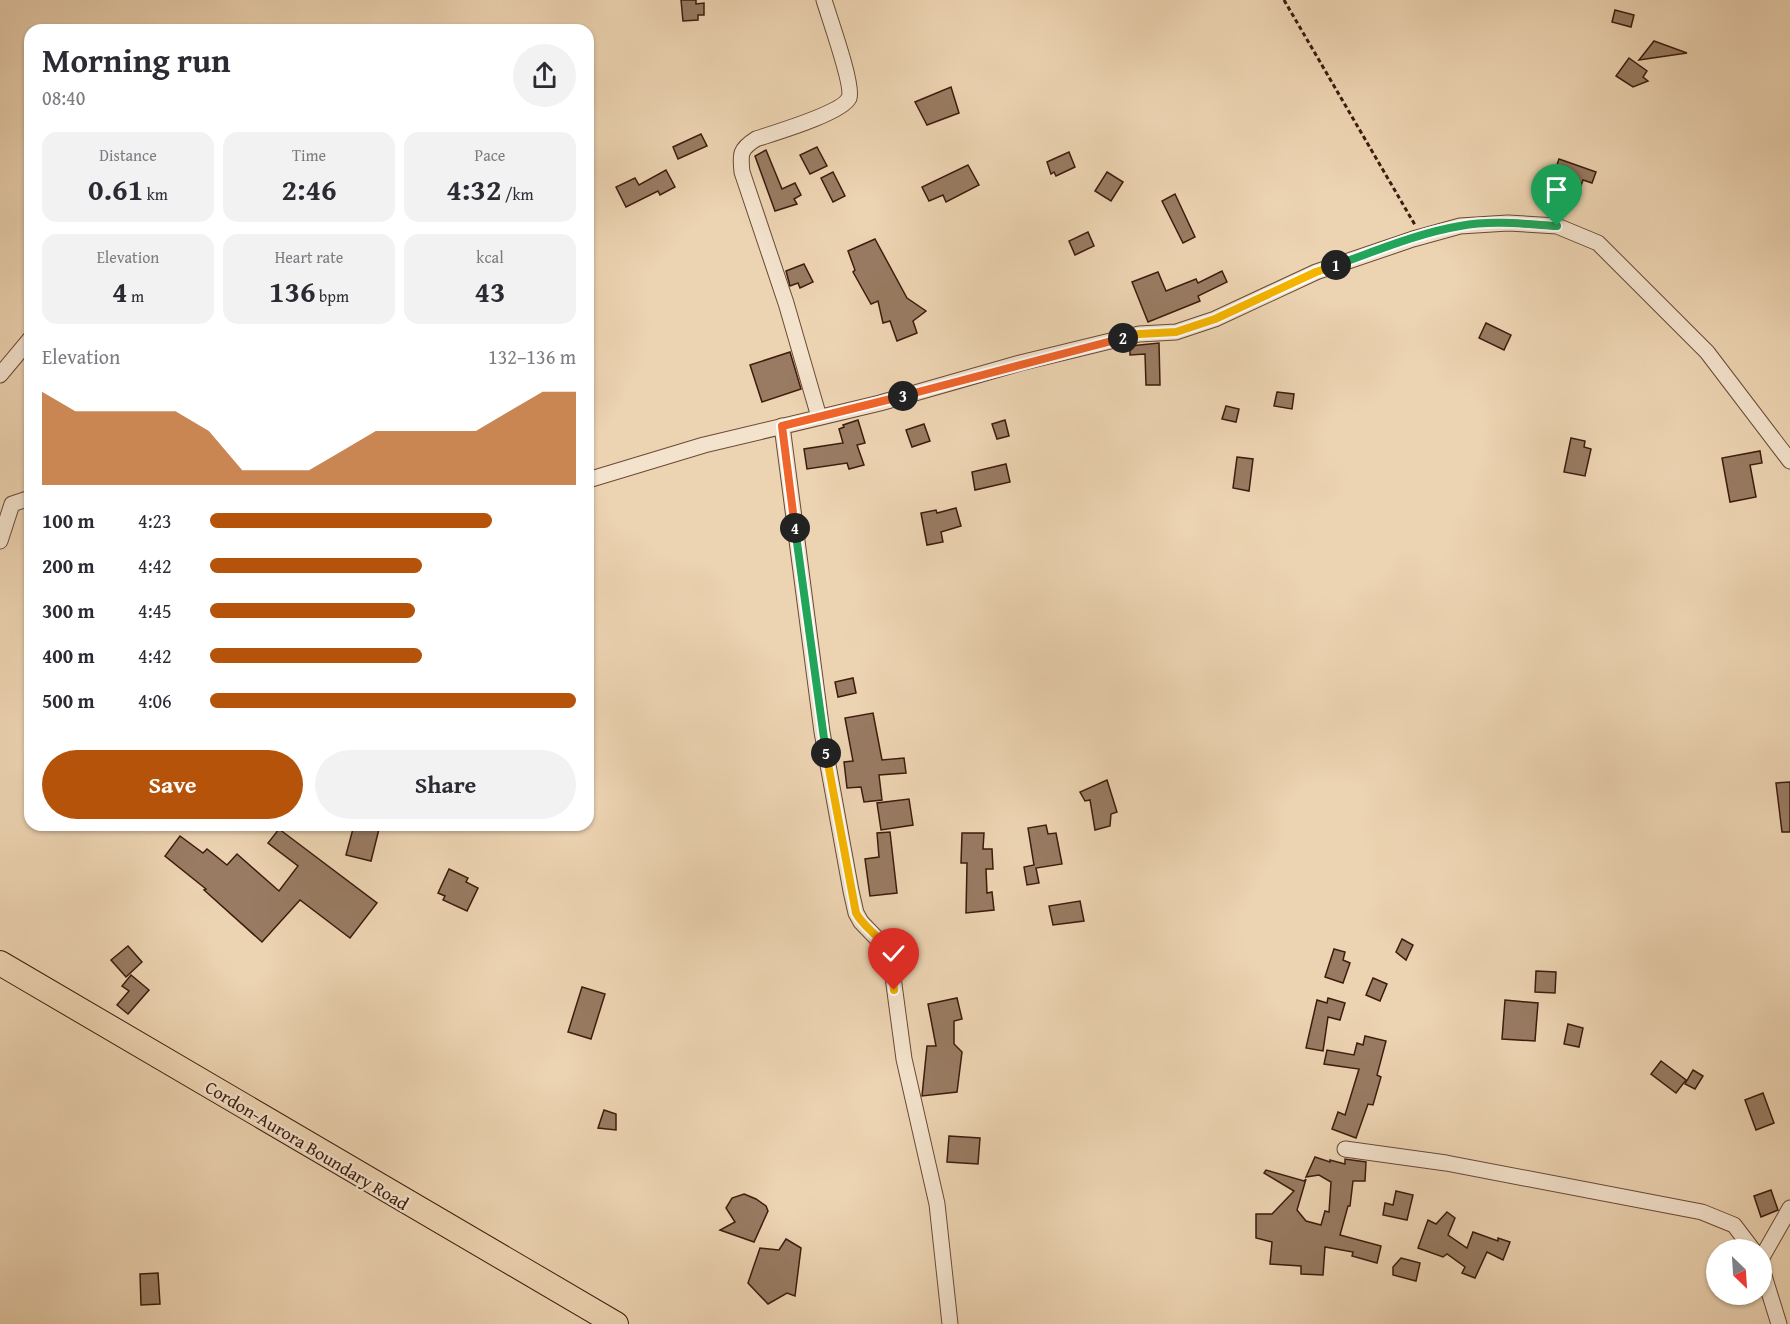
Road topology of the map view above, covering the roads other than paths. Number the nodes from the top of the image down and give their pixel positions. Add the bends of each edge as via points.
1 (824, 0) edge
2 (24, 346) edge
3 (0, 375) edge
4 (819, 417) junction
5 (782, 426) junction
6 (1790, 461) edge
7 (594, 478) edge
8 (24, 500) edge
9 (0, 541) edge
10 (0, 963) edge
11 (1345, 1149) dead end
12 (1790, 1208) edge
13 (1745, 1239) edge
14 (1772, 1240) edge
15 (1772, 1301) edge
16 (616, 1324) edge
17 (950, 1324) edge
18 (1779, 1324) edge

1 - 4 street via 846,72 849,100 836,110 756,139 741,151 740,157
2 - 3 street
4 - 5 street
4 - 6 street via 1128,337 1176,332 1215,319 1316,272 1413,238 1460,226 1508,222 1557,226 1598,243 1707,352
5 - 7 street
5 - 17 street via 822,732 851,891 861,922 886,948 891,962 904,1059 937,1204
8 - 9 street via 12,504
10 - 16 main road, Cordon-Aurora Boundary Road
11 - 13 street via 1446,1163 1702,1212 1734,1225
12 - 14 street
15 - 18 street

